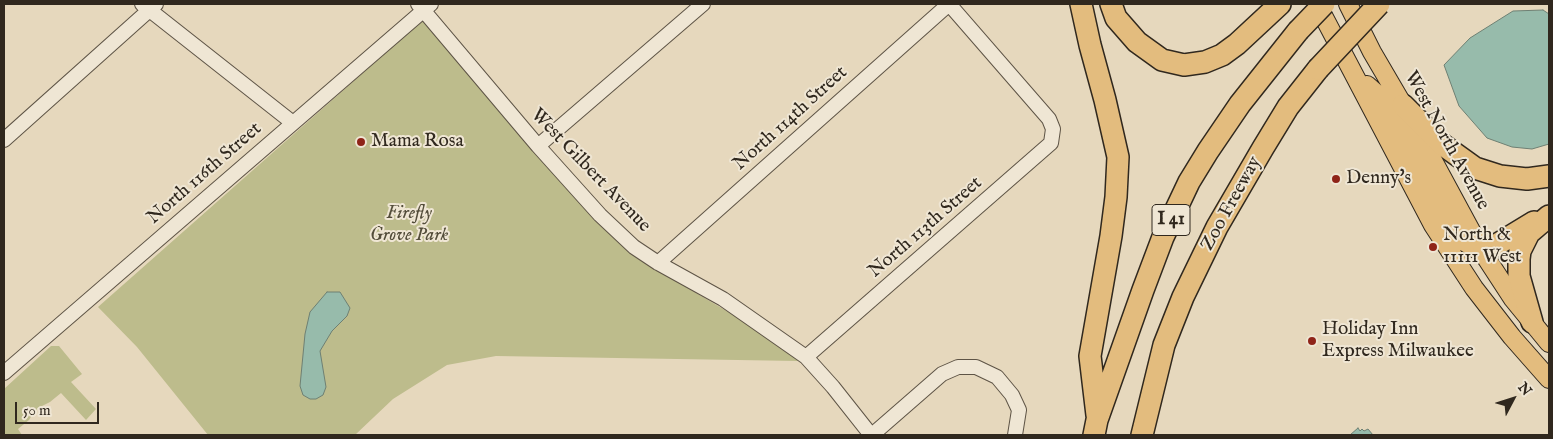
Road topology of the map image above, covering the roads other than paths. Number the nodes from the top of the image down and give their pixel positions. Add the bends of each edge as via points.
1 (703, 4) edge
2 (949, 4) edge
3 (1081, 4) edge
4 (1111, 4) edge
5 (1280, 4) edge
6 (1317, 4) edge
7 (1324, 4) edge
8 (1348, 4) edge
9 (1379, 4) edge
10 (149, 6) edge
11 (424, 6) edge
12 (1353, 72) junction
13 (1403, 105) junction
14 (293, 123) junction
15 (4, 140) edge
16 (538, 146) junction
17 (1549, 176) edge
18 (1549, 215) edge
19 (1483, 252) junction
20 (658, 263) junction
21 (1459, 266) junction
22 (1532, 322) junction
23 (1549, 343) edge
24 (806, 357) junction
25 (4, 373) edge
26 (1549, 378) edge
27 (1096, 428) edge
28 (871, 435) edge
29 (1015, 435) edge
30 (1142, 435) edge

1 - 16 street
2 - 20 street, North 114th Street
2 - 24 street, North 113th Street via 1049,119 1053,128 1051,143
3 - 27 highway via 1118,156 1112,226 1090,356
4 - 5 highway via 1116,18 1136,42 1162,60 1184,65 1222,55
6 - 12 main road
7 - 27 highway, I 41, bridge via 1298,31 1240,104 1189,182 1163,237
8 - 13 main road, West North Avenue
9 - 30 highway, Zoo Freeway / I 41, bridge via 1318,69 1288,107 1217,227 1164,345
10 - 14 street
10 - 15 street
11 - 14 street, North 116th Street
11 - 16 street, West Gilbert Avenue
12 - 19 main road via 1377,94 1399,126 1450,224 1463,240
12 - 21 main road via 1413,188
13 - 17 highway via 1443,145 1476,168 1500,176 1527,179
13 - 19 main road, West North Avenue
14 - 25 street, North 116th Street
16 - 20 street, West Gilbert Avenue via 600,215
18 - 19 highway
18 - 22 highway via 1529,233 1520,251 1519,276
19 - 21 main road
19 - 22 main road, West North Avenue
20 - 24 street, West Gilbert Avenue via 724,299
21 - 26 main road via 1512,337
22 - 23 main road, West North Avenue
24 - 28 street, West Gilbert Avenue
28 - 29 street, West Gilbert Avenue via 942,374 958,367 976,367 997,377 1019,410

